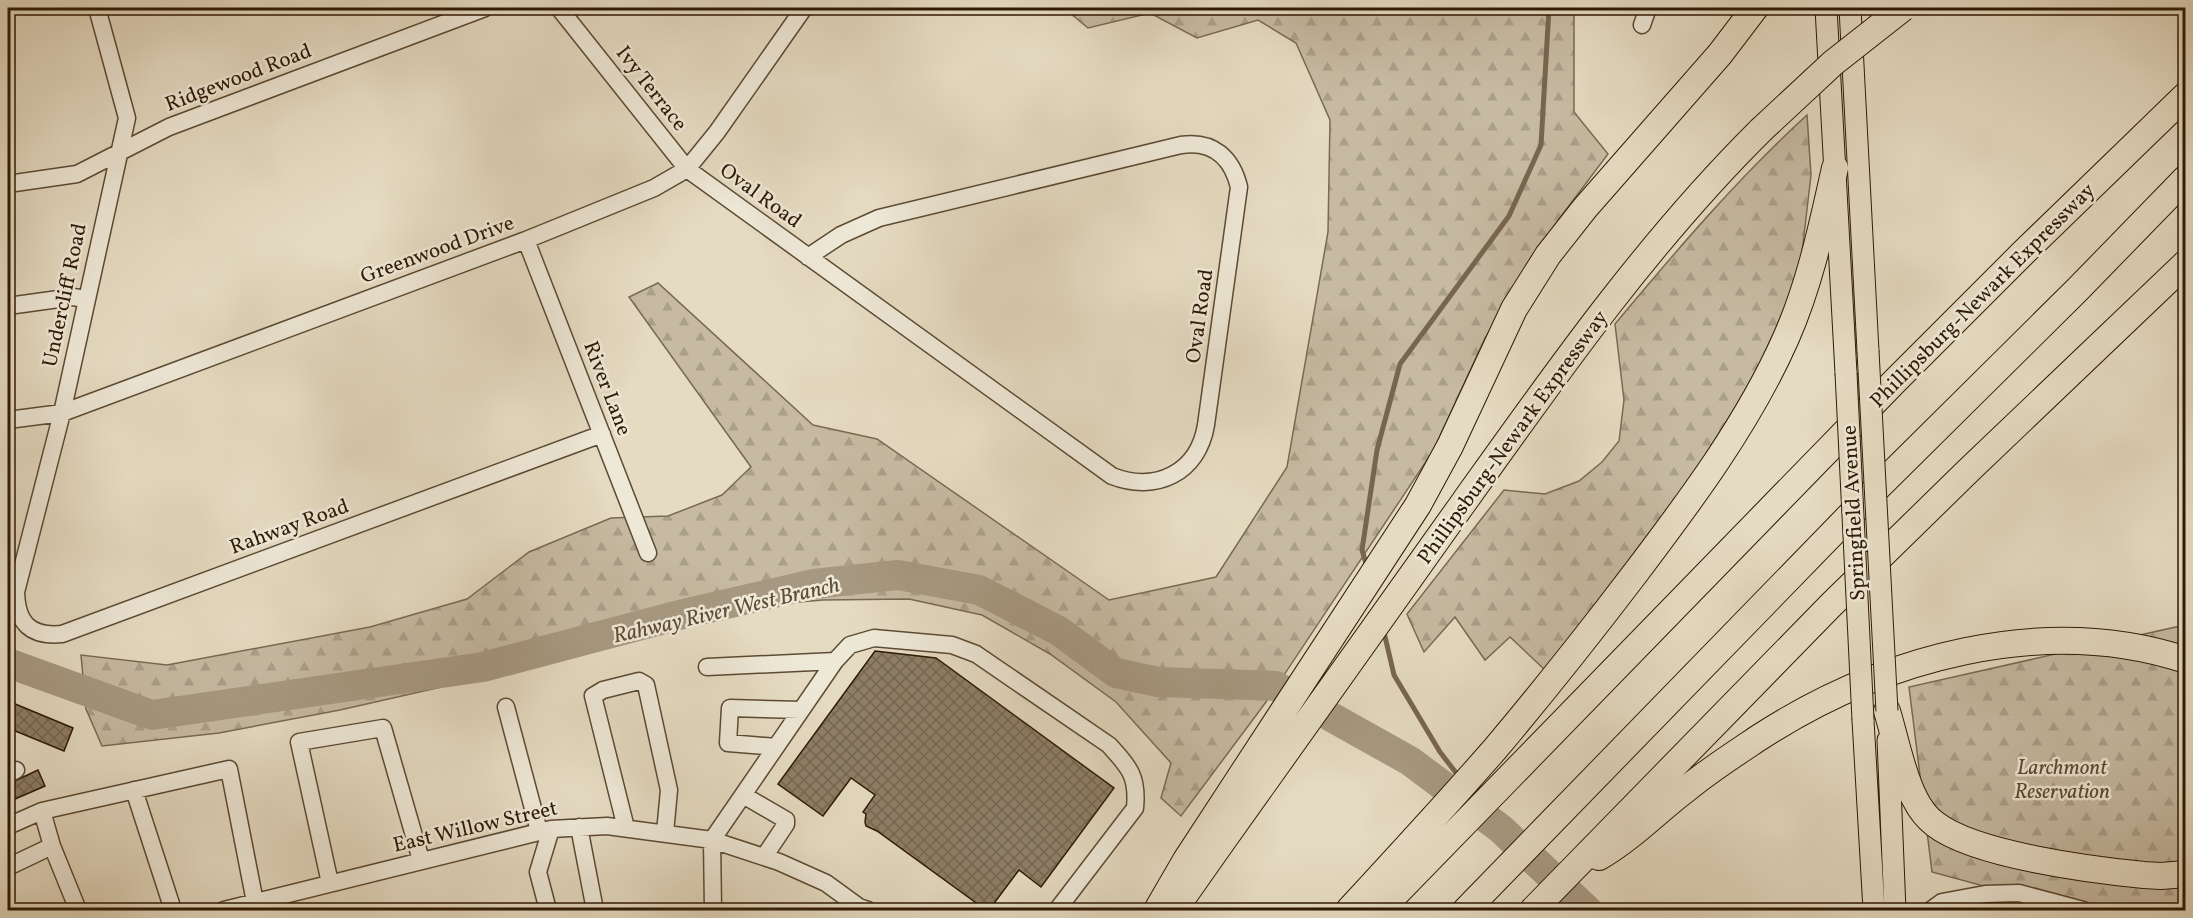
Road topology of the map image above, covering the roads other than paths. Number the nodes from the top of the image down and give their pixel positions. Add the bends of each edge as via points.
1 (97, 8) edge
2 (485, 8) edge
3 (559, 8) edge
4 (804, 8) edge
5 (1648, 8) edge
6 (1755, 8) edge
7 (1826, 8) edge
8 (1850, 8) edge
9 (1903, 8) edge
10 (1642, 25) dead end
11 (2186, 95) edge
12 (118, 153) junction
13 (1835, 168) junction
14 (687, 169) junction
15 (2186, 178) edge
16 (8, 184) edge
17 (2186, 200) edge
18 (526, 240) junction
19 (808, 257) junction
20 (2186, 263) edge
21 (2078, 289) junction
22 (86, 299) junction
23 (8, 306) edge
24 (62, 412) junction
25 (8, 420) edge
26 (602, 434) junction
27 (648, 553) dead end
28 (16, 592) joint
29 (2186, 660) edge
30 (835, 661) junction
31 (707, 667) dead end
32 (506, 707) dead end
33 (801, 710) junction
34 (1887, 711) junction
35 (776, 747) junction
36 (134, 790) junction
37 (743, 795) junction
38 (42, 811) junction
39 (8, 826) edge
40 (579, 827) junction
41 (626, 828) junction
42 (545, 830) junction
43 (665, 833) junction
44 (712, 840) junction
45 (52, 846) junction
46 (1601, 849) junction
47 (764, 857) junction
48 (422, 860) junction
49 (8, 867) edge
50 (2186, 874) edge
51 (330, 883) junction
52 (255, 902) junction
53 (78, 910) edge
54 (173, 910) edge
55 (224, 910) edge
56 (548, 910) edge
57 (595, 910) edge
58 (713, 910) edge
59 (868, 910) edge
60 (1057, 910) edge
61 (1157, 910) edge
62 (1173, 910) edge
63 (1349, 910) edge
64 (1380, 910) edge
65 (1467, 910) edge
66 (1533, 910) edge
67 (1874, 910) edge
68 (1895, 910) edge
69 (1931, 910) edge
70 (2083, 910) edge

1 - 12 street, Undercliff Road via 127,118
2 - 12 street, Ridgewood Road via 169,127
3 - 14 street, Ivy Terrace
4 - 14 street, Greenwood Drive
5 - 10 street
6 - 61 highway via 1548,255 1514,309 1433,479
7 - 13 main road, Springfield Avenue
8 - 34 main road, Springfield Avenue, bridge
9 - 62 highway, Phillipsburg-Newark Expressway, bridge via 1833,63 1761,129 1701,192 1611,302
11 - 64 highway, Phillipsburg-Newark Expressway via 1904,373
12 - 16 street, Ridgewood Road via 77,174
12 - 22 street, Undercliff Road
13 - 63 highway via 1804,292 1781,349 1745,415 1696,491 1496,747
13 - 67 main road, Springfield Avenue, bridge
14 - 18 street, Greenwood Drive via 654,188
14 - 19 street, Oval Road
15 - 21 highway
17 - 21 highway
18 - 24 street, Greenwood Drive
18 - 26 street, River Lane
19 - 19 street, Oval Road via 841,235 879,218 1181,145 1216,150 1227,160 1239,187 1205,434 1193,458 1178,472 1152,482 1112,476
20 - 46 highway via 1840,596
21 - 65 highway via 1860,505
22 - 23 street via 73,297
22 - 24 street, Undercliff Road
24 - 25 street, Greenwood Drive
24 - 28 street, Undercliff Road
26 - 27 street, River Lane
26 - 28 street, Rahway Road via 62,634 32,630 21,620
29 - 46 highway via 2120,645 2060,641 1986,648 1905,668 1823,701 1759,737 1689,787 1622,843
30 - 31 street
30 - 33 street
30 - 60 street via 850,645 874,638 952,645 976,654 1109,745 1125,762 1137,787 1135,808
32 - 42 street
33 - 35 street
33 - 35 street via 730,708 728,743
34 - 50 highway via 1915,800 1945,830 1976,844 2040,859 2127,873
34 - 68 main road, Springfield Avenue
35 - 37 street
36 - 38 street
36 - 52 street via 229,769
36 - 54 street
37 - 44 street
37 - 47 street via 786,820
38 - 39 street
38 - 45 street
40 - 41 street, East Willow Street
40 - 42 street, East Willow Street
40 - 57 street
41 - 43 street, East Willow Street
41 - 43 street via 593,696 639,681 646,685 669,790
42 - 48 street, East Willow Street
42 - 56 street via 538,872
43 - 44 street, East Willow Street
44 - 47 street, East Willow Street
44 - 58 street
45 - 49 street
45 - 53 street
46 - 66 highway via 1567,875
47 - 59 street, East Willow Street via 826,883
48 - 51 street, East Willow Street
48 - 51 street via 383,728 299,742
51 - 52 street, East Willow Street
52 - 55 street, East Willow Street
69 - 70 street via 1942,902 2019,893

